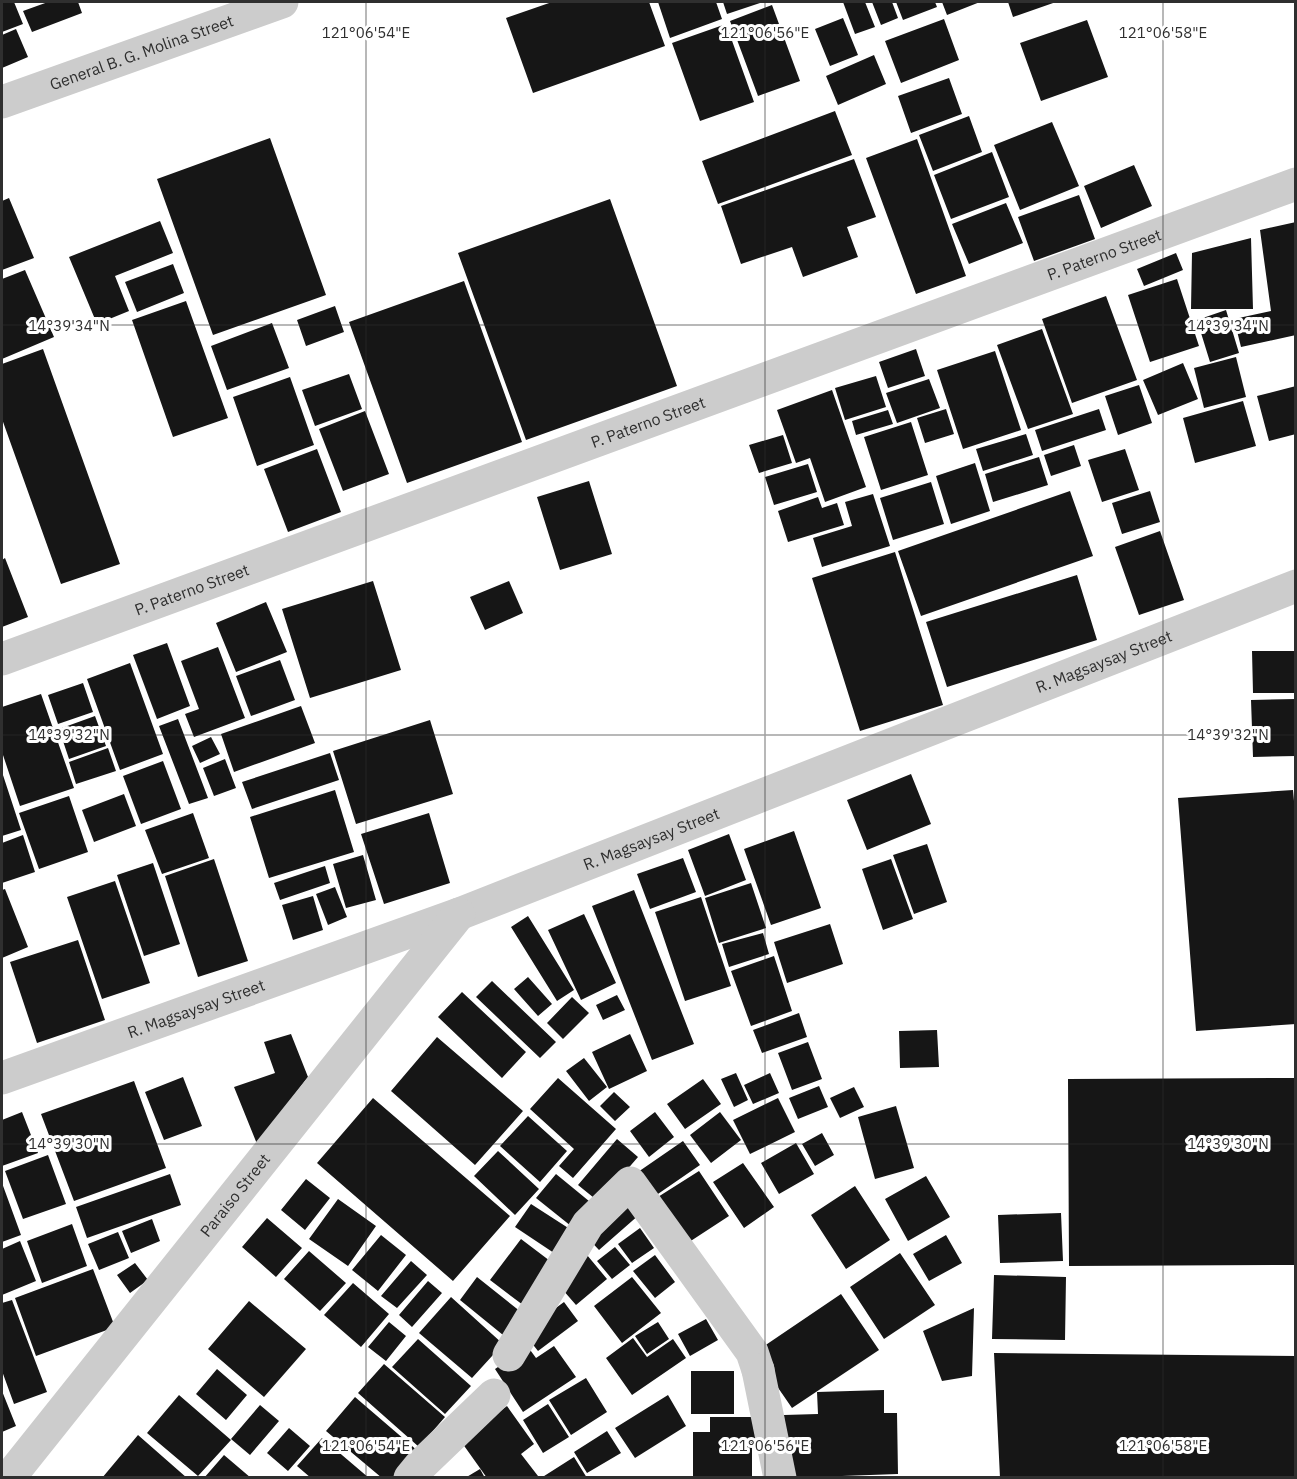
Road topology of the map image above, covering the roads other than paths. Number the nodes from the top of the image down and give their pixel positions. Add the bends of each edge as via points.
1 (282, 2) edge
2 (2, 102) edge
3 (1296, 184) edge
4 (1296, 586) edge
5 (2, 659) edge
6 (459, 914) junction
7 (2, 1078) edge
8 (509, 1355) dead end
9 (494, 1395) dead end
10 (9, 1478) edge
11 (410, 1478) edge
12 (780, 1478) edge

1 - 2 street, General B. G. Molina Street
3 - 5 street, P. Paterno Street
4 - 6 street, R. Magsaysay Street
6 - 7 street, R. Magsaysay Street
6 - 10 street, Paraiso Street
8 - 12 street via 588,1224 630,1183 752,1352
9 - 11 street

